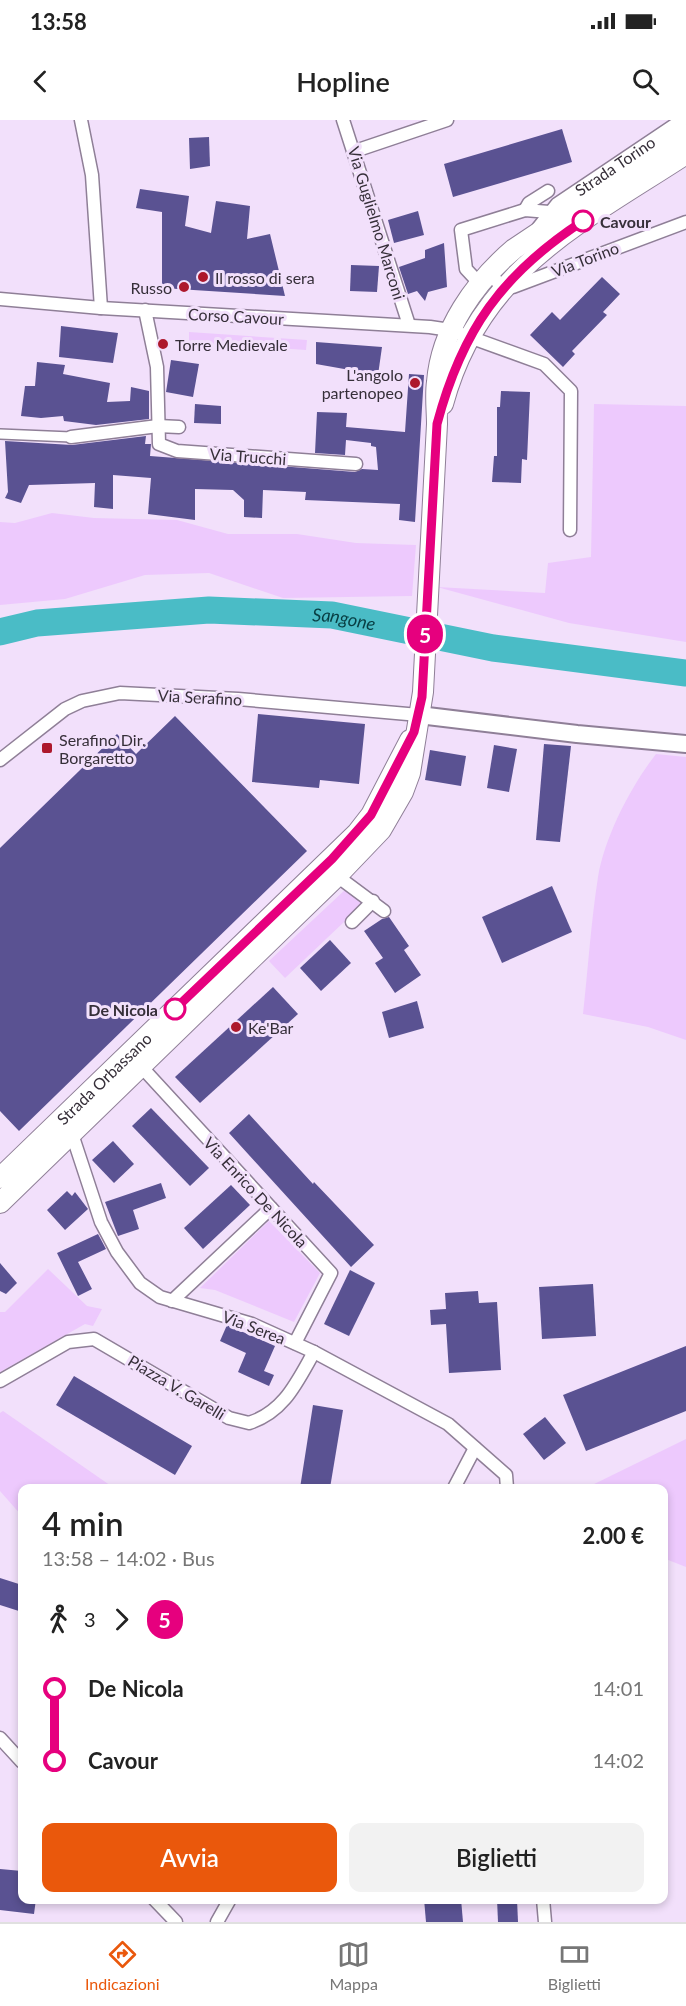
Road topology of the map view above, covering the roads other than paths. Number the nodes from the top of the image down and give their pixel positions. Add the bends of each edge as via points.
1 (81, 120) edge
2 (343, 120) edge
3 (447, 120) edge
4 (682, 120) edge
5 (686, 134) edge
6 (355, 151) junction
7 (686, 154) edge
8 (548, 191) dead end
9 (525, 210) junction
10 (549, 212) junction
11 (686, 222) edge
12 (533, 235) junction
13 (485, 278) junction
14 (504, 286) junction
15 (0, 299) edge
16 (101, 308) junction
17 (145, 310) junction
18 (409, 325) junction
19 (450, 330) junction
20 (469, 338) junction
21 (437, 424) junction
22 (158, 426) junction
23 (179, 427) dead end
24 (0, 434) edge
25 (71, 437) joint
26 (356, 464) dead end
27 (570, 530) dead end
28 (417, 724) junction
29 (686, 744) edge
30 (0, 760) edge
31 (338, 876) junction
32 (373, 901) junction
33 (384, 911) dead end
34 (352, 922) dead end
35 (135, 1060) junction
36 (68, 1125) junction
37 (0, 1178) edge
38 (0, 1203) edge
39 (271, 1208) junction
40 (172, 1301) junction
41 (295, 1343) junction
42 (314, 1352) junction
43 (0, 1381) edge
44 (475, 1448) junction
45 (456, 1484) edge
46 (507, 1484) edge
47 (0, 1738) edge
48 (18, 1758) edge
49 (159, 1904) edge
50 (227, 1904) edge
51 (543, 1904) edge
52 (176, 1922) edge
53 (217, 1922) edge
54 (544, 1922) edge

1 - 16 street via 92,175
2 - 6 street, Via Guglielmo Marconi
3 - 6 street
4 - 10 street, Strada Torino
5 - 12 main road, Strada Torino
6 - 18 street, Via Guglielmo Marconi
7 - 14 main road, Strada Torino via 551,242
8 - 9 street, Strada Torino
9 - 10 street, Strada Torino
9 - 13 street, Strada Torino via 461,230 466,269
10 - 12 street, Strada Torino
11 - 14 street, Via Torino via 513,287
12 - 13 main road, Strada Torino
13 - 14 street
13 - 19 main road, Strada Torino
14 - 20 main road, Strada Torino
15 - 16 street, Corso Cavour
16 - 17 street, Corso Cavour
17 - 18 street, Corso Cavour
17 - 22 street, Via Trucchi via 156,367
18 - 19 street, Corso Cavour
19 - 20 street, Corso Cavour
19 - 21 main road, Strada Torino via 436,383
20 - 21 main road, Strada Torino
20 - 27 street via 544,364 571,391
21 - 28 main road, Strada Torino via 423,692
22 - 23 street
22 - 25 street
22 - 26 street, Via Trucchi via 159,444 177,451
24 - 25 street
28 - 29 street
28 - 30 street, Via Serafino via 238,699 120,693 82,701 64,710
28 - 31 main road, Strada Orbassano via 410,773 393,812
28 - 35 main road, Strada Orbassano via 382,796 357,833
31 - 32 street
31 - 35 main road, Strada Orbassano
32 - 33 street
32 - 34 street
35 - 36 main road, Strada Orbassano
35 - 39 street, Via Enrico De Nicola
36 - 37 main road, Strada Orbassano
36 - 38 main road, Strada Orbassano
36 - 40 street, Via Serea via 102,1222 117,1252 140,1283
39 - 40 street
39 - 41 street, Via Enrico De Nicola via 331,1273
40 - 41 street, Via Serea via 252,1324
41 - 42 street, Via Serea
42 - 43 street, Piazza V. Garelli via 287,1399 276,1410 249,1424 237,1422 103,1342 68,1342
42 - 44 street, Via Serea via 448,1424
44 - 45 street
44 - 46 street, Via Serea via 506,1475
47 - 48 street
49 - 52 street
50 - 53 street
51 - 54 street

